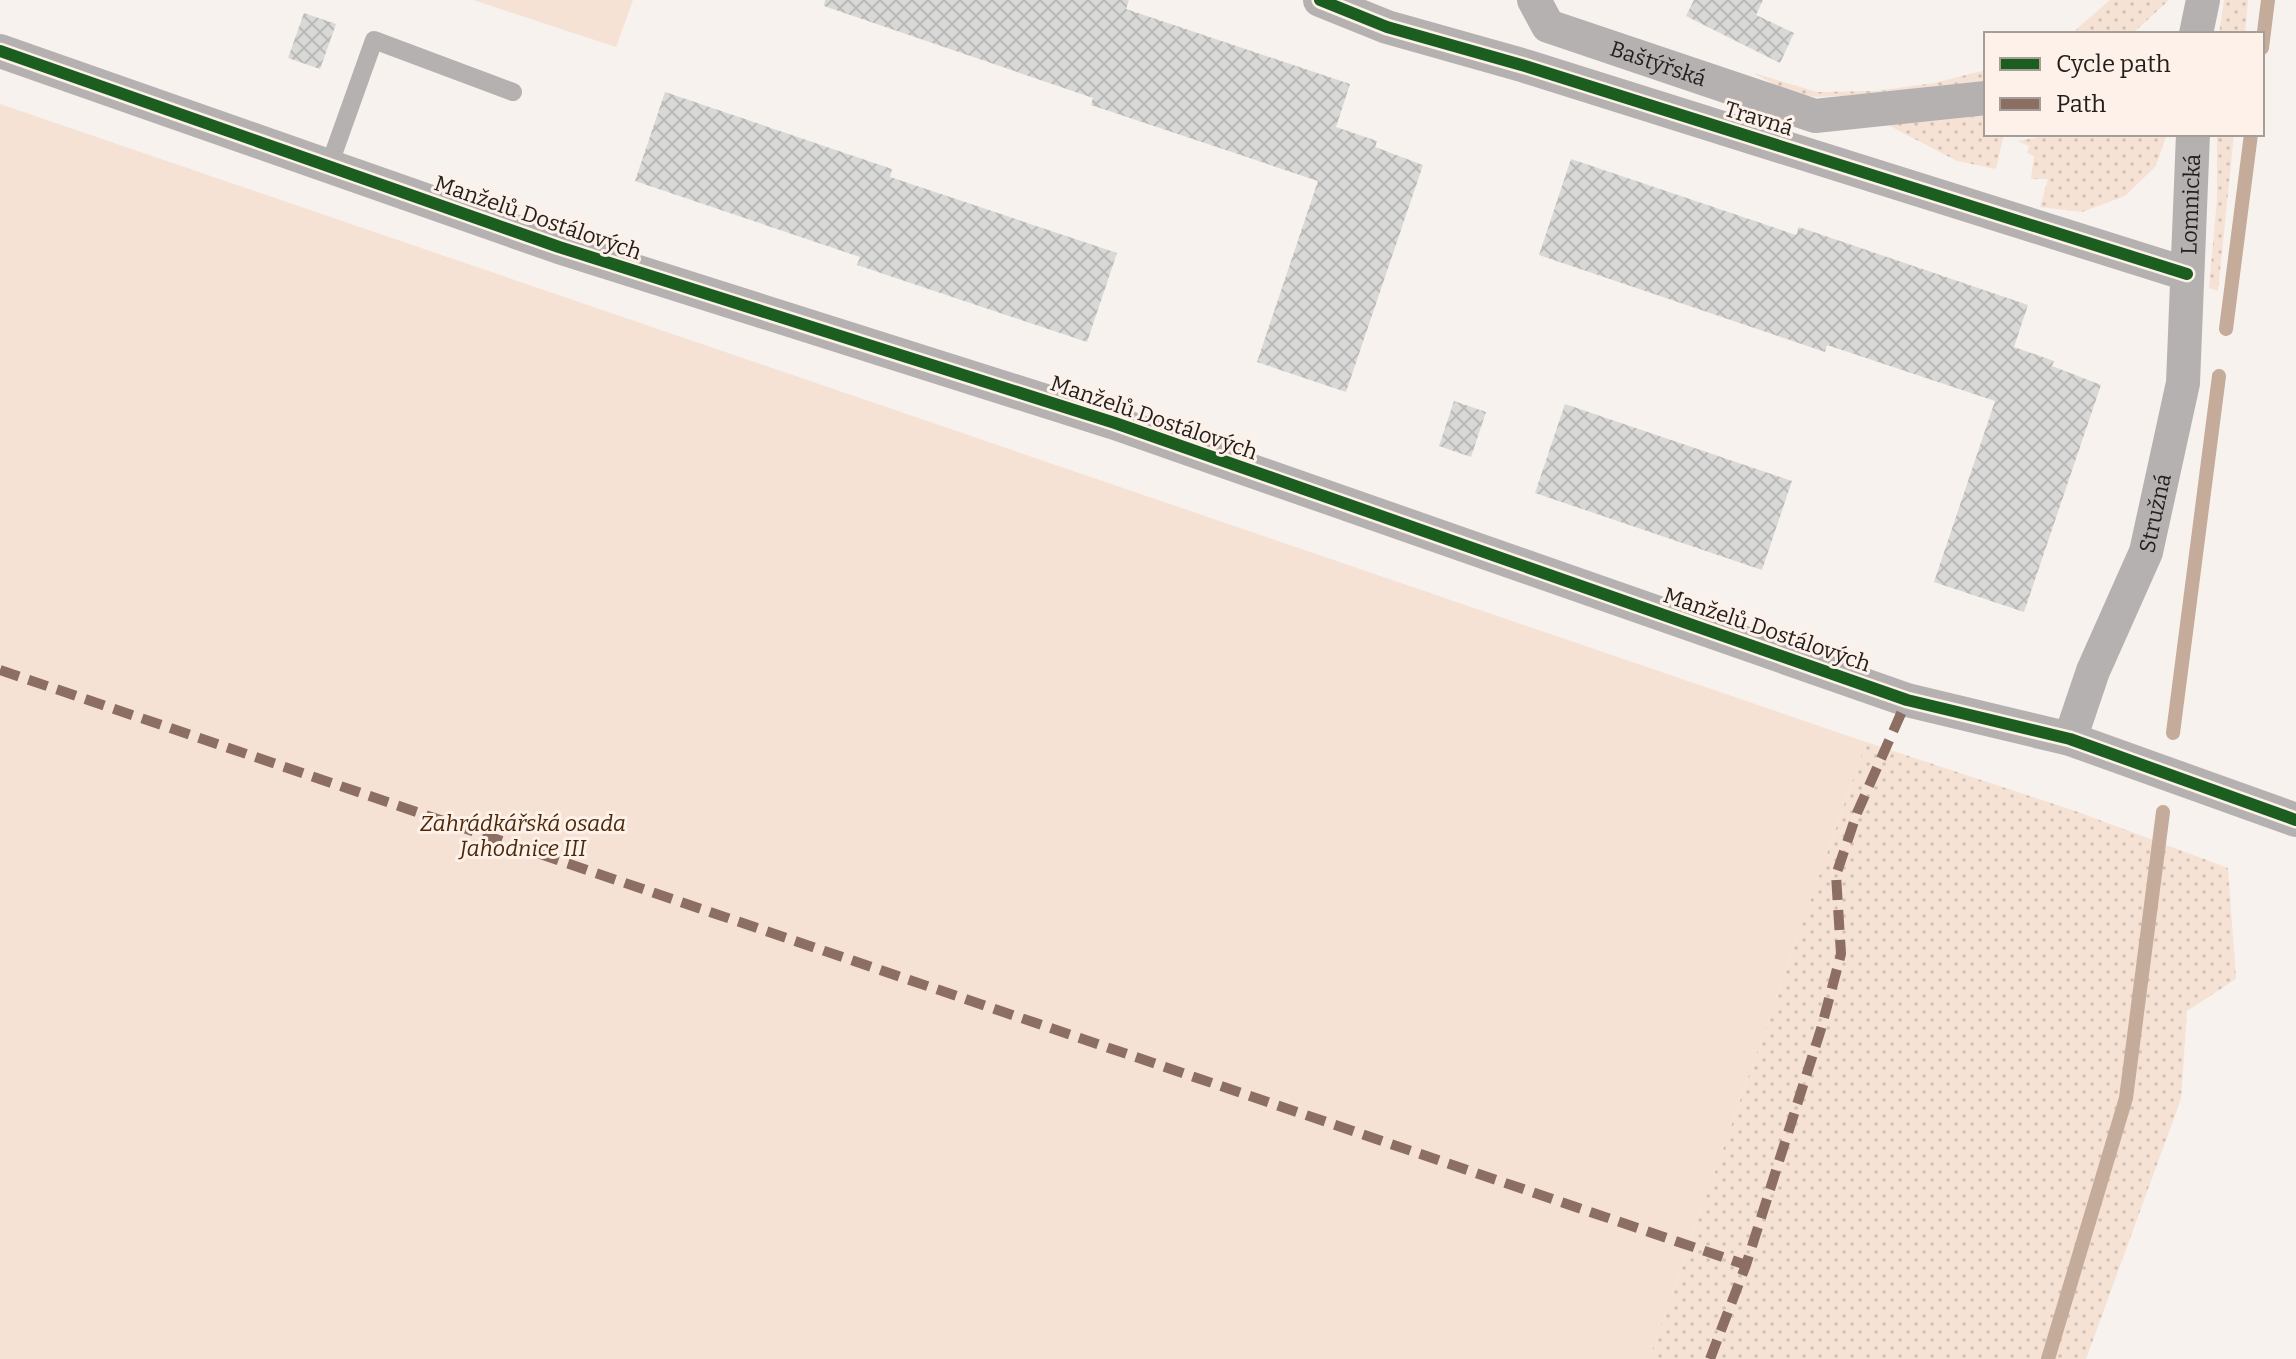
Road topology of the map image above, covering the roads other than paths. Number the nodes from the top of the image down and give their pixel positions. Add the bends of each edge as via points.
1 (1320, 0) edge
2 (1534, 0) edge
3 (2203, 0) edge
4 (2196, 32) edge
5 (0, 51) edge
6 (513, 92) dead end
7 (1984, 98) edge
8 (2193, 136) edge
9 (329, 166) junction
10 (2187, 274) junction
11 (2070, 739) junction
12 (2296, 820) edge

1 - 10 street, Travná via 1387,27
2 - 7 street, Baštýřská via 1548,26 1815,116
3 - 4 street
5 - 9 street, Manželů Dostálových
6 - 9 lane via 374,40
8 - 10 street, Lomnická
9 - 11 street, Manželů Dostálových via 559,247 1115,423 1907,700
10 - 11 street, Stružná via 2183,383 2146,552 2093,671
11 - 12 street, Manželů Dostálových

